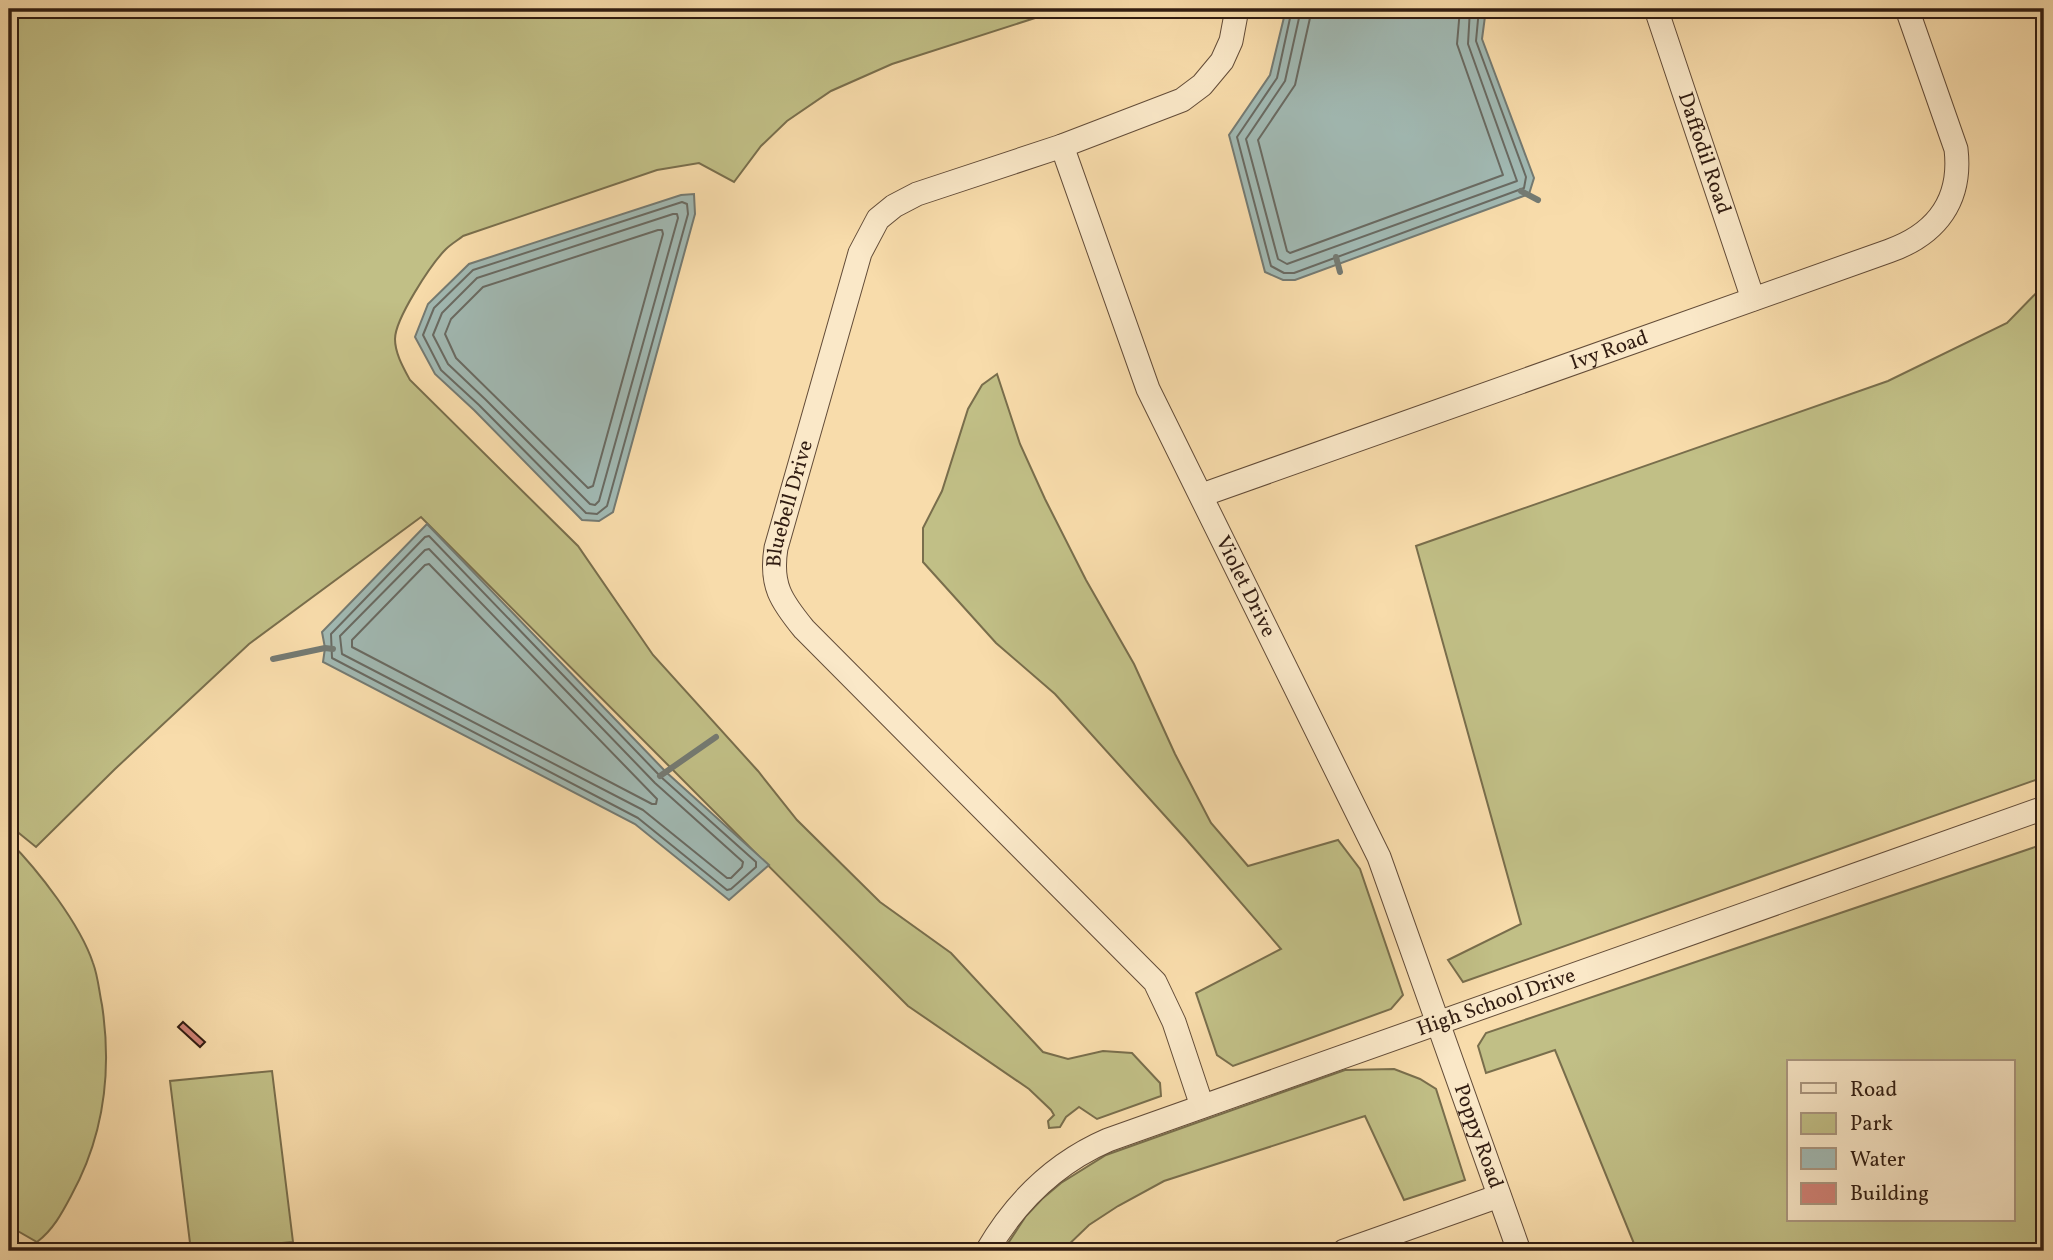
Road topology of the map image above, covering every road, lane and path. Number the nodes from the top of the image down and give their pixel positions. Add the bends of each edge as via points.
1 (1237, 9) edge
2 (1656, 9) edge
3 (1907, 9) edge
4 (1062, 146) junction
5 (1753, 299) junction
6 (1202, 495) junction
7 (2044, 808) edge
8 (1438, 1023) junction
9 (1202, 1106) junction
10 (1499, 1196) junction
11 (987, 1251) edge
12 (1343, 1251) edge
13 (1519, 1251) edge

1 - 4 street, Bluebell Drive via 1222,61 1202,85 1182,100
2 - 5 street, Daffodil Road
3 - 5 street, Ivy Road via 1956,149 1957,181 1951,198 1942,214 1906,245
4 - 6 street, Violet Drive via 1148,389
4 - 9 street, Bluebell Drive via 917,194 878,219 860,253 776,548 774,570 783,604 804,629 1155,982
5 - 6 street, Ivy Road
6 - 8 street, Violet Drive via 1379,857
7 - 8 street, High School Drive
8 - 9 street, High School Drive
8 - 10 street, Poppy Road
9 - 11 street, High School Drive via 1101,1143 1062,1165 1014,1210
10 - 12 street
10 - 13 street, Poppy Road

